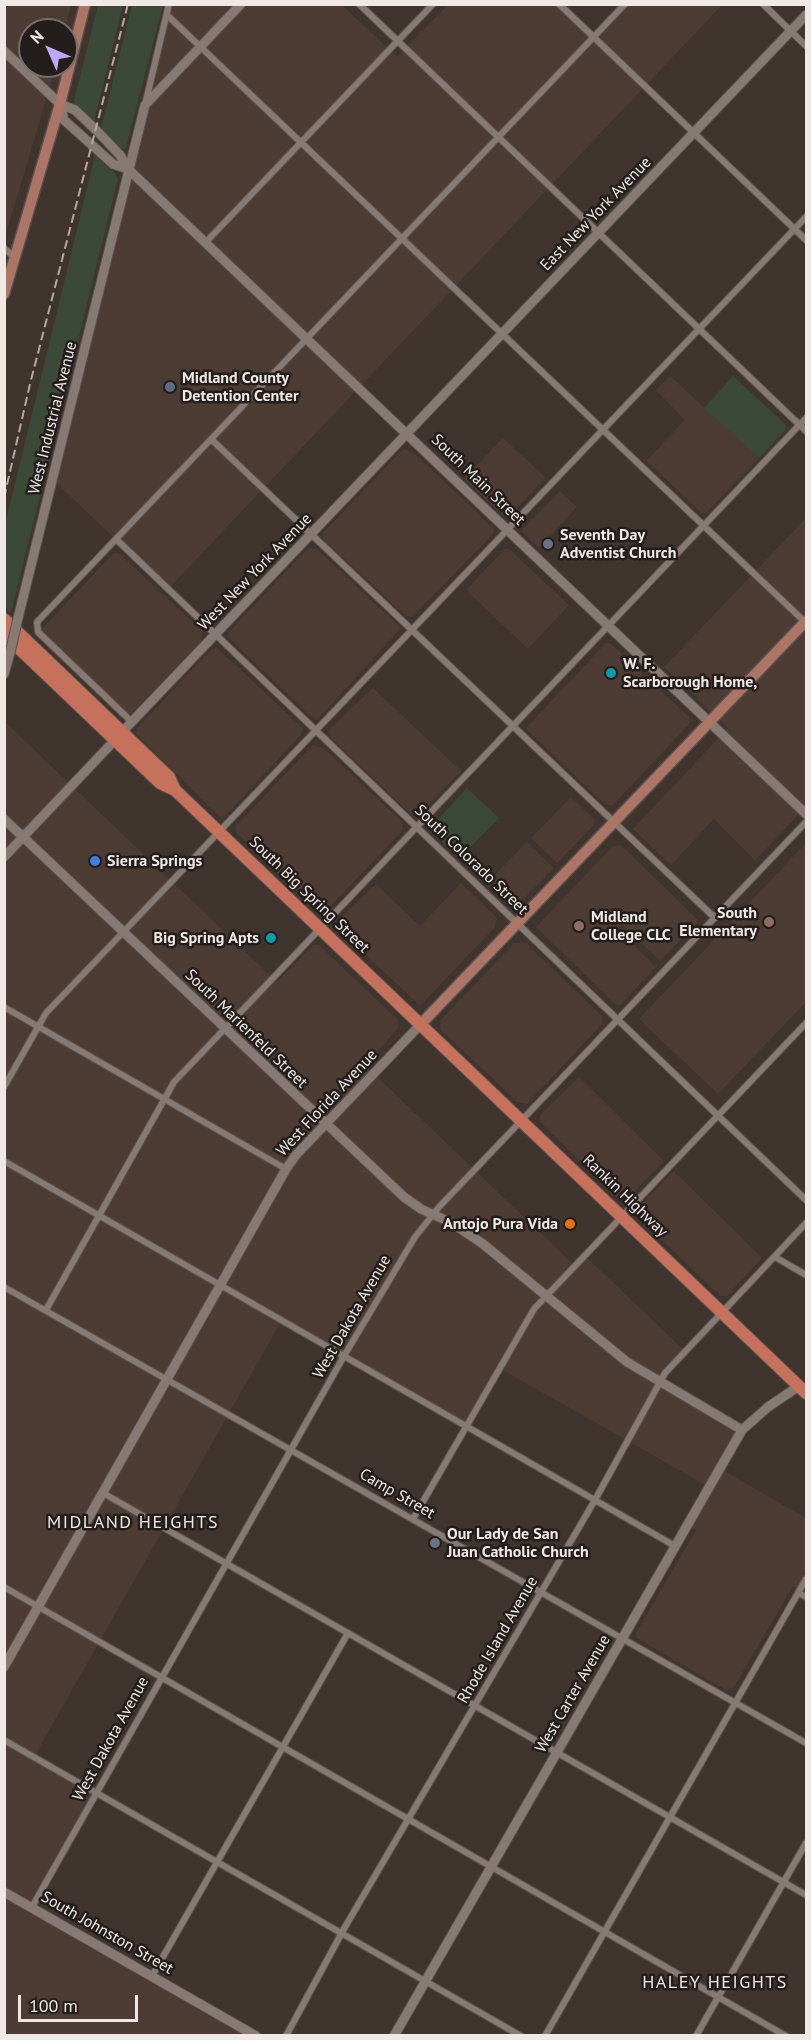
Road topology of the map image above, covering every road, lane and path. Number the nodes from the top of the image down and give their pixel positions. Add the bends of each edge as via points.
1 (85, 4) edge
2 (169, 4) edge
3 (241, 4) edge
4 (359, 4) edge
5 (434, 4) edge
6 (559, 4) edge
7 (625, 4) edge
8 (764, 4) edge
9 (166, 15) junction
10 (807, 15) edge
11 (791, 31) junction
12 (594, 38) junction
13 (398, 42) junction
14 (202, 46) junction
15 (807, 46) edge
16 (5, 51) edge
17 (60, 104) junction
18 (145, 105) junction
19 (694, 133) junction
20 (498, 137) junction
21 (302, 142) junction
22 (128, 169) junction
23 (807, 217) edge
24 (795, 229) junction
25 (599, 233) junction
26 (402, 237) junction
27 (807, 240) edge
28 (206, 242) junction
29 (4, 248) edge
30 (15, 258) junction
31 (4, 294) edge
32 (700, 329) junction
33 (503, 333) junction
34 (307, 338) junction
35 (807, 418) edge
36 (800, 425) junction
37 (604, 430) junction
38 (807, 431) edge
39 (407, 434) junction
40 (211, 439) junction
41 (704, 526) junction
42 (509, 530) junction
43 (312, 534) junction
44 (116, 539) junction
45 (4, 619) edge
46 (806, 622) edge
47 (609, 626) junction
48 (413, 630) junction
49 (4, 634) edge
50 (216, 635) junction
51 (4, 674) edge
52 (710, 722) junction
53 (513, 727) junction
54 (123, 731) junction
55 (317, 731) junction
56 (807, 814) edge
57 (4, 819) edge
58 (807, 822) edge
59 (614, 823) junction
60 (417, 827) junction
61 (220, 833) junction
62 (23, 837) junction
63 (4, 856) edge
64 (715, 918) junction
65 (518, 923) junction
66 (320, 929) junction
67 (124, 933) junction
68 (4, 1007) edge
69 (618, 1019) junction
70 (807, 1023) edge
71 (421, 1024) junction
72 (38, 1027) junction
73 (224, 1029) junction
74 (4, 1087) edge
75 (163, 1098) junction
76 (718, 1115) junction
77 (522, 1120) junction
78 (324, 1125) junction
79 (4, 1161) edge
80 (286, 1169) junction
81 (807, 1200) edge
82 (433, 1214) junction
83 (98, 1215) junction
84 (622, 1216) junction
85 (807, 1223) edge
86 (775, 1257) junction
87 (807, 1275) edge
88 (220, 1285) junction
89 (4, 1287) edge
90 (546, 1295) junction
91 (46, 1310) junction
92 (723, 1312) junction
93 (344, 1356) junction
94 (168, 1379) junction
95 (661, 1382) junction
96 (803, 1390) edge
97 (467, 1426) junction
98 (742, 1430) junction
99 (291, 1449) junction
100 (103, 1493) junction
101 (595, 1500) junction
102 (413, 1519) junction
103 (675, 1546) junction
104 (226, 1564) junction
105 (807, 1579) edge
106 (4, 1587) edge
107 (542, 1592) junction
108 (799, 1593) junction
109 (807, 1597) edge
110 (39, 1606) junction
111 (348, 1633) junction
112 (622, 1638) junction
113 (4, 1667) edge
114 (162, 1677) junction
115 (736, 1702) junction
116 (475, 1707) junction
117 (4, 1740) edge
118 (807, 1743) edge
119 (283, 1747) junction
120 (556, 1753) junction
121 (97, 1793) junction
122 (407, 1818) junction
123 (670, 1818) junction
124 (807, 1843) edge
125 (217, 1862) junction
126 (491, 1867) junction
127 (784, 1883) junction
128 (4, 1892) edge
129 (807, 1895) edge
130 (32, 1907) junction
131 (604, 1932) junction
132 (342, 1933) junction
133 (152, 1976) junction
134 (426, 1981) junction
135 (718, 1997) junction
136 (256, 2036) edge
137 (286, 2036) edge
138 (394, 2036) edge
139 (521, 2036) edge
140 (545, 2036) edge
141 (696, 2036) edge
142 (786, 2036) edge

1 - 17 main road
2 - 9 street
3 - 14 street
4 - 13 street
5 - 13 street
6 - 12 street
7 - 12 street
8 - 11 street
9 - 14 street
9 - 18 street
10 - 11 street, East New York Avenue
11 - 15 street
11 - 19 street, East New York Avenue
12 - 19 street
12 - 20 street
13 - 20 street
13 - 21 street
14 - 18 street
14 - 21 street
16 - 17 street, South Main Street
17 - 22 street, South Main Street via 75,110 97,131
17 - 22 street, South Main Street via 64,120 113,164
17 - 30 main road
18 - 22 street, West Industrial Avenue
19 - 24 street
19 - 25 street, East New York Avenue
20 - 25 street
20 - 26 street
21 - 26 street
21 - 28 street
22 - 28 street, South Main Street
22 - 51 street, West Industrial Avenue, bridge
23 - 24 street
24 - 27 street
24 - 32 street
25 - 32 street
25 - 33 street, East New York Avenue
26 - 33 street
26 - 34 street
28 - 34 street, South Main Street
29 - 30 street
30 - 31 main road
32 - 36 street
32 - 37 street
33 - 37 street
33 - 39 street, East New York Avenue
34 - 39 street, South Main Street
34 - 40 street
35 - 36 street
36 - 38 street
36 - 41 street
37 - 41 street
37 - 42 street
39 - 42 street, South Main Street
39 - 43 street, West New York Avenue
40 - 43 street
40 - 44 street
41 - 46 street
41 - 47 street
42 - 47 street, South Main Street
42 - 48 street
43 - 48 street
43 - 50 street, West New York Avenue
44 - 50 street, South Colorado Street
44 - 54 street, South Big Spring Street via 36,627
45 - 54 highway, South Big Spring Street
46 - 52 main road, West Florida Avenue
47 - 52 street, South Main Street
47 - 53 street
48 - 53 street
48 - 55 street
49 - 54 highway, South Big Spring Street
50 - 54 street, West New York Avenue
50 - 55 street, South Colorado Street
52 - 56 street, South Main Street
52 - 59 main road, West Florida Avenue
53 - 59 street
53 - 60 street
54 - 61 highway, South Big Spring Street
54 - 62 street, West New York Avenue
55 - 60 street, South Colorado Street
55 - 61 street
57 - 62 street, South Marienfeld Street
58 - 64 street, West Dakota Avenue
59 - 64 street
59 - 65 main road, West Florida Avenue
60 - 65 street, South Colorado Street
60 - 66 street
61 - 66 highway, South Big Spring Street
61 - 67 street
62 - 63 street, West New York Avenue
62 - 67 street, South Marienfeld Street
64 - 69 street, West Dakota Avenue
65 - 69 street, South Colorado Street
65 - 71 main road, West Florida Avenue
66 - 71 highway, South Big Spring Street
66 - 73 street
67 - 72 street via 46,1013
67 - 73 street, South Marienfeld Street
68 - 72 street
69 - 76 street, South Colorado Street
69 - 77 street, West Dakota Avenue
70 - 76 street
71 - 77 highway, Rankin Highway
71 - 78 street, West Florida Avenue
72 - 74 street
72 - 75 street
73 - 75 street
73 - 78 street, South Marienfeld Street
75 - 80 street
75 - 83 street
76 - 81 street, South Colorado Street
76 - 84 street
77 - 82 street, West Dakota Avenue
77 - 84 highway, Rankin Highway
78 - 80 street, West Florida Avenue
78 - 82 street, South Marienfeld Street via 397,1192
79 - 83 street
80 - 88 street, West Florida Avenue
82 - 90 street, South Marienfeld Street via 476,1239
82 - 93 street, West Dakota Avenue via 410,1244
83 - 88 street
83 - 91 street
84 - 90 street
84 - 92 highway, Rankin Highway
85 - 86 street, Rhode Island Avenue
86 - 87 street
86 - 92 street, Rhode Island Avenue
88 - 93 street
88 - 94 street, West Florida Avenue
89 - 91 street, Camp Street
90 - 95 street, South Marienfeld Street via 618,1356
90 - 97 street via 534,1309
91 - 94 street, Camp Street
92 - 95 street, Rhode Island Avenue via 670,1366
92 - 96 highway, Rankin Highway
93 - 97 street
93 - 99 street, West Dakota Avenue
94 - 99 street, Camp Street
94 - 100 street, West Florida Avenue
95 - 98 street, South Marienfeld Street
95 - 101 street, Rhode Island Avenue
96 - 98 street, West Carter Avenue via 768,1407
97 - 101 street
97 - 102 street
98 - 103 street, West Carter Avenue
99 - 102 street, Camp Street
99 - 104 street, West Dakota Avenue
100 - 104 street
100 - 110 street, West Florida Avenue
101 - 103 street
101 - 107 street, Rhode Island Avenue
102 - 107 street, Camp Street
103 - 112 street, West Carter Avenue
104 - 111 street
104 - 114 street, West Dakota Avenue
105 - 108 street
106 - 110 street
107 - 112 street, Camp Street
107 - 116 street, Rhode Island Avenue
108 - 109 street
108 - 115 street
110 - 113 street, West Florida Avenue
110 - 114 street
111 - 116 street
111 - 119 street
112 - 115 street, Camp Street
112 - 120 street, West Carter Avenue
114 - 119 street
114 - 121 street, West Dakota Avenue
115 - 118 street, Camp Street
115 - 123 street
116 - 120 street
116 - 122 street, Rhode Island Avenue
117 - 121 street
119 - 122 street
119 - 125 street
120 - 123 street
120 - 126 street, West Carter Avenue
121 - 125 street
121 - 130 street, West Dakota Avenue
122 - 126 street
122 - 132 street, Rhode Island Avenue
123 - 127 street
123 - 131 street
124 - 127 street
125 - 132 street
125 - 133 street
126 - 131 street
126 - 134 street, West Carter Avenue
127 - 129 street
127 - 135 street
128 - 130 street, South Johnston Street
130 - 133 street, South Johnston Street
131 - 135 street
131 - 140 street
132 - 134 street
132 - 137 street, Rhode Island Avenue
133 - 136 street, South Johnston Street
134 - 138 street, West Carter Avenue
134 - 139 street
135 - 141 street
135 - 142 street

